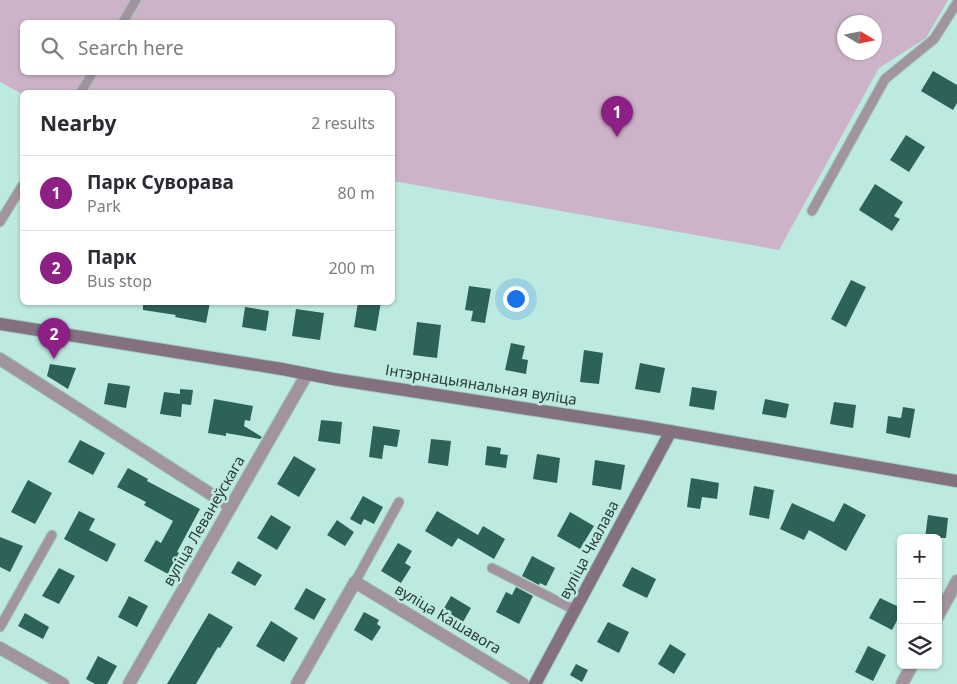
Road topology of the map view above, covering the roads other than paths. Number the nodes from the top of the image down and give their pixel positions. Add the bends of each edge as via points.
1 (136, 0) edge
2 (957, 3) edge
3 (124, 20) edge
4 (91, 75) edge
5 (82, 90) edge
6 (20, 189) edge
7 (812, 211) dead end
8 (0, 222) edge
9 (0, 324) edge
10 (0, 359) edge
11 (307, 374) junction
12 (671, 431) junction
13 (957, 481) edge
14 (399, 502) dead end
15 (231, 507) junction
16 (52, 534) dead end
17 (492, 568) dead end
18 (355, 582) junction
19 (957, 582) edge
20 (942, 609) edge
21 (575, 610) junction
22 (0, 627) edge
23 (0, 648) edge
24 (910, 669) edge
25 (63, 684) edge
26 (129, 684) edge
27 (297, 684) edge
28 (523, 684) edge
29 (535, 684) edge
30 (902, 684) edge

1 - 3 lane
2 - 7 lane via 934,39 885,78
4 - 5 lane
6 - 8 lane
9 - 11 main road, Інтэрнацыянальная вуліца
10 - 15 street
11 - 12 main road, Інтэрнацыянальная вуліца
11 - 15 street, вуліца Леванеўскага
12 - 13 main road, Інтэрнацыянальная вуліца
12 - 21 main road, вуліца Чкалава
14 - 18 lane
15 - 26 street, вуліца Леванеўскага
16 - 22 lane
17 - 21 lane
18 - 27 street
18 - 28 street, вуліца Кашавога
19 - 20 street
21 - 29 main road, вуліца Чкалава
23 - 25 street
24 - 30 street

